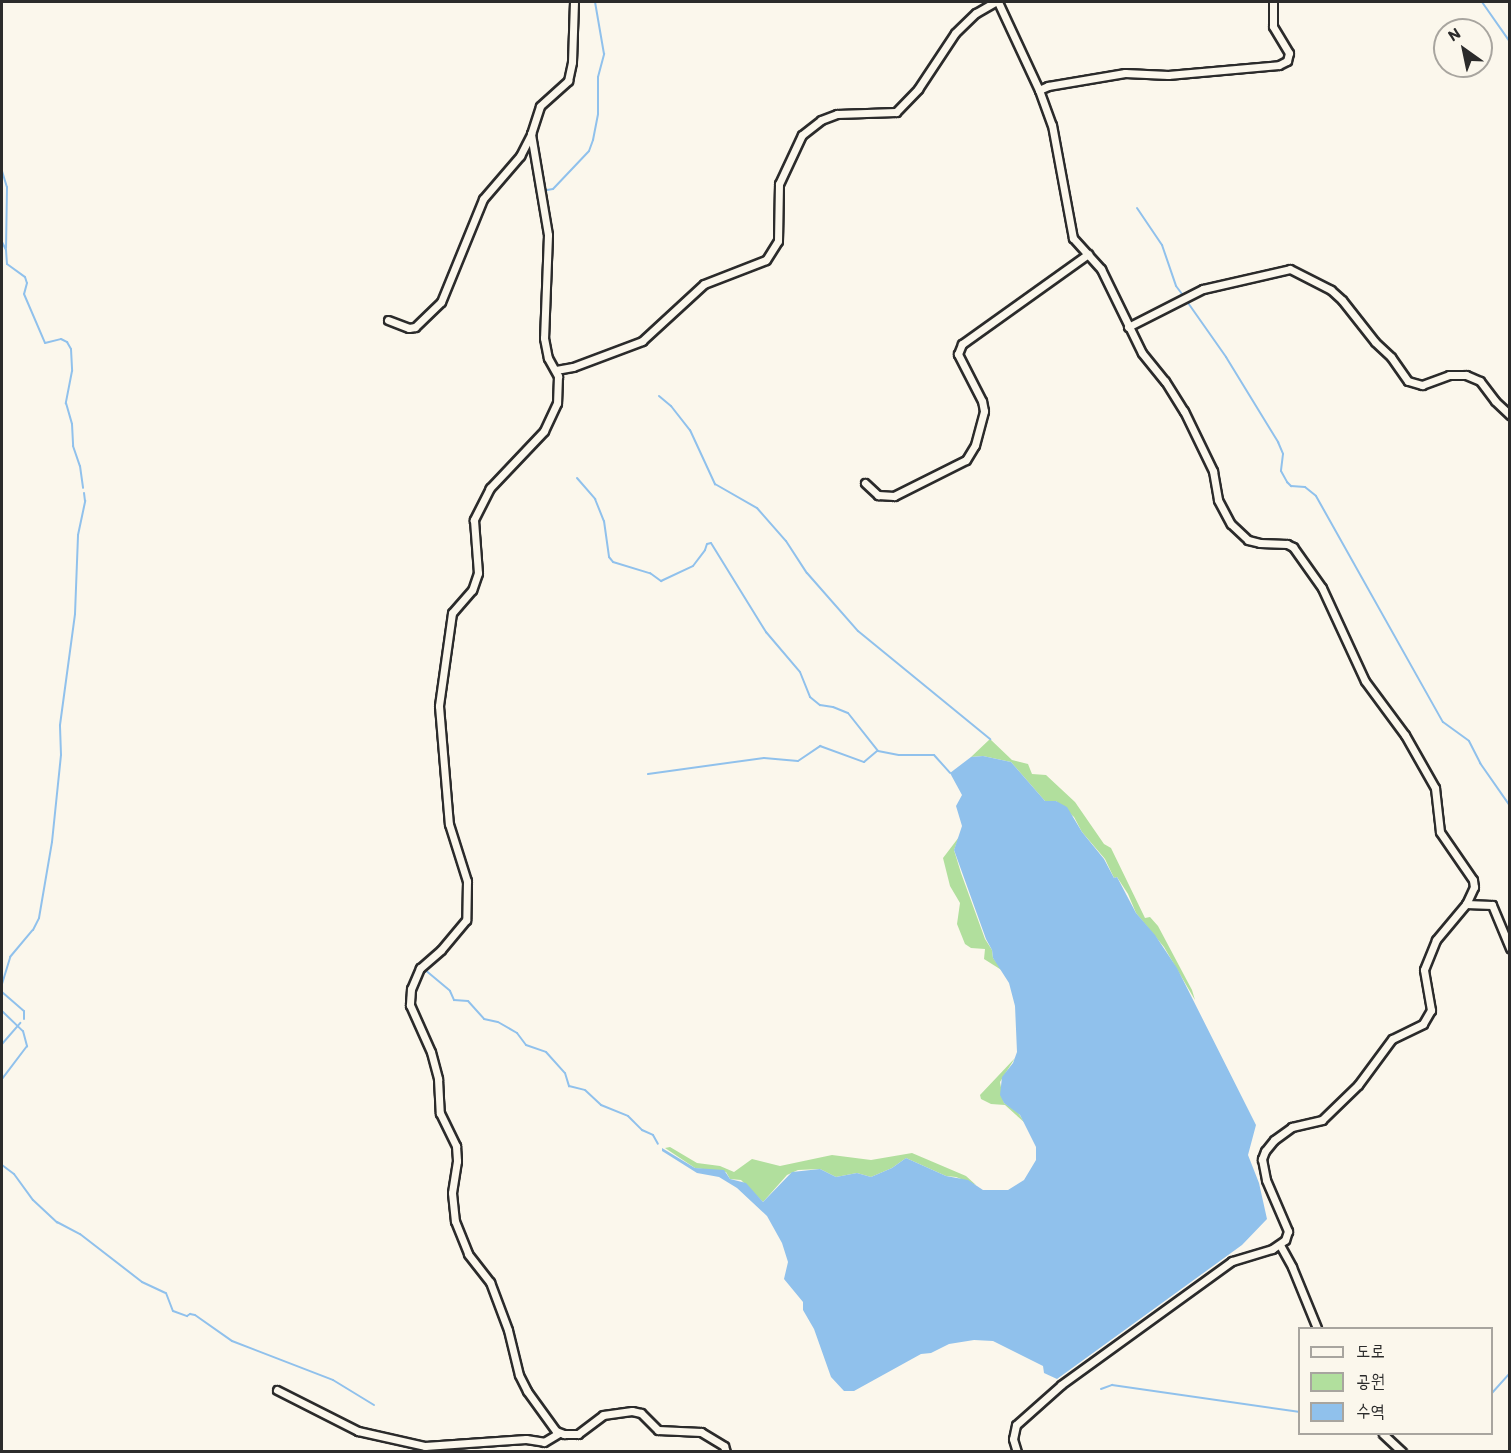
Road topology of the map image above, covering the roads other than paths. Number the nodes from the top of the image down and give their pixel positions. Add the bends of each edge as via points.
1 (574, 2) edge
2 (997, 2) edge
3 (1273, 2) edge
4 (1039, 90) junction
5 (531, 134) junction
6 (1088, 254) junction
7 (388, 320) dead end
8 (1128, 327) junction
9 (556, 370) junction
10 (1509, 415) edge
11 (865, 483) dead end
12 (1466, 904) junction
13 (1509, 948) edge
14 (1280, 1245) junction
15 (1316, 1327) edge
16 (277, 1390) dead end
17 (559, 1433) junction
18 (1384, 1435) edge
19 (726, 1452) edge
20 (1017, 1452) edge
21 (1402, 1452) edge

1 - 5 street via 571,73 562,87 540,106
2 - 4 street
2 - 9 street via 976,13 955,33 918,89 896,112 837,114 821,120 802,135 779,184 778,241 766,260 704,284 642,341
3 - 4 street via 1273,26 1289,53 1287,61 1279,65 1168,75 1125,73
4 - 6 street via 1052,125 1070,230
5 - 7 street via 513,167 483,199 441,302 415,327
5 - 9 street via 548,235 544,338 548,358
6 - 8 street via 1101,269
6 - 11 street via 962,344 958,354 984,411 975,445 966,460 894,496 878,495
8 - 10 street via 1203,290 1290,269 1342,300 1408,381 1422,385 1449,375 1466,375 1480,381
8 - 12 street via 1184,411 1213,471 1218,500 1232,524 1248,540 1293,547 1322,588 1365,681 1405,735 1435,788 1440,832 1473,880
9 - 17 street via 559,390 550,423 490,488 477,513 474,529 478,573 472,590 452,613 440,716 449,824 466,881 466,920 441,950 424,963 410,998 412,1013 436,1069 441,1118 456,1146 452,1201 460,1236 468,1254 490,1282 523,1384
12 - 13 street via 1492,906
12 - 14 street via 1436,940 1424,970 1431,1010 1423,1023 1392,1039 1358,1085 1322,1120 1292,1127 1265,1151 1262,1159 1268,1187 1288,1231
14 - 15 street
14 - 20 street via 1232,1261 1061,1386 1016,1425 1013,1439
16 - 17 street via 358,1431 425,1446 544,1442
17 - 19 street via 578,1434 603,1414 636,1412 658,1430 701,1432 724,1446
18 - 21 street

